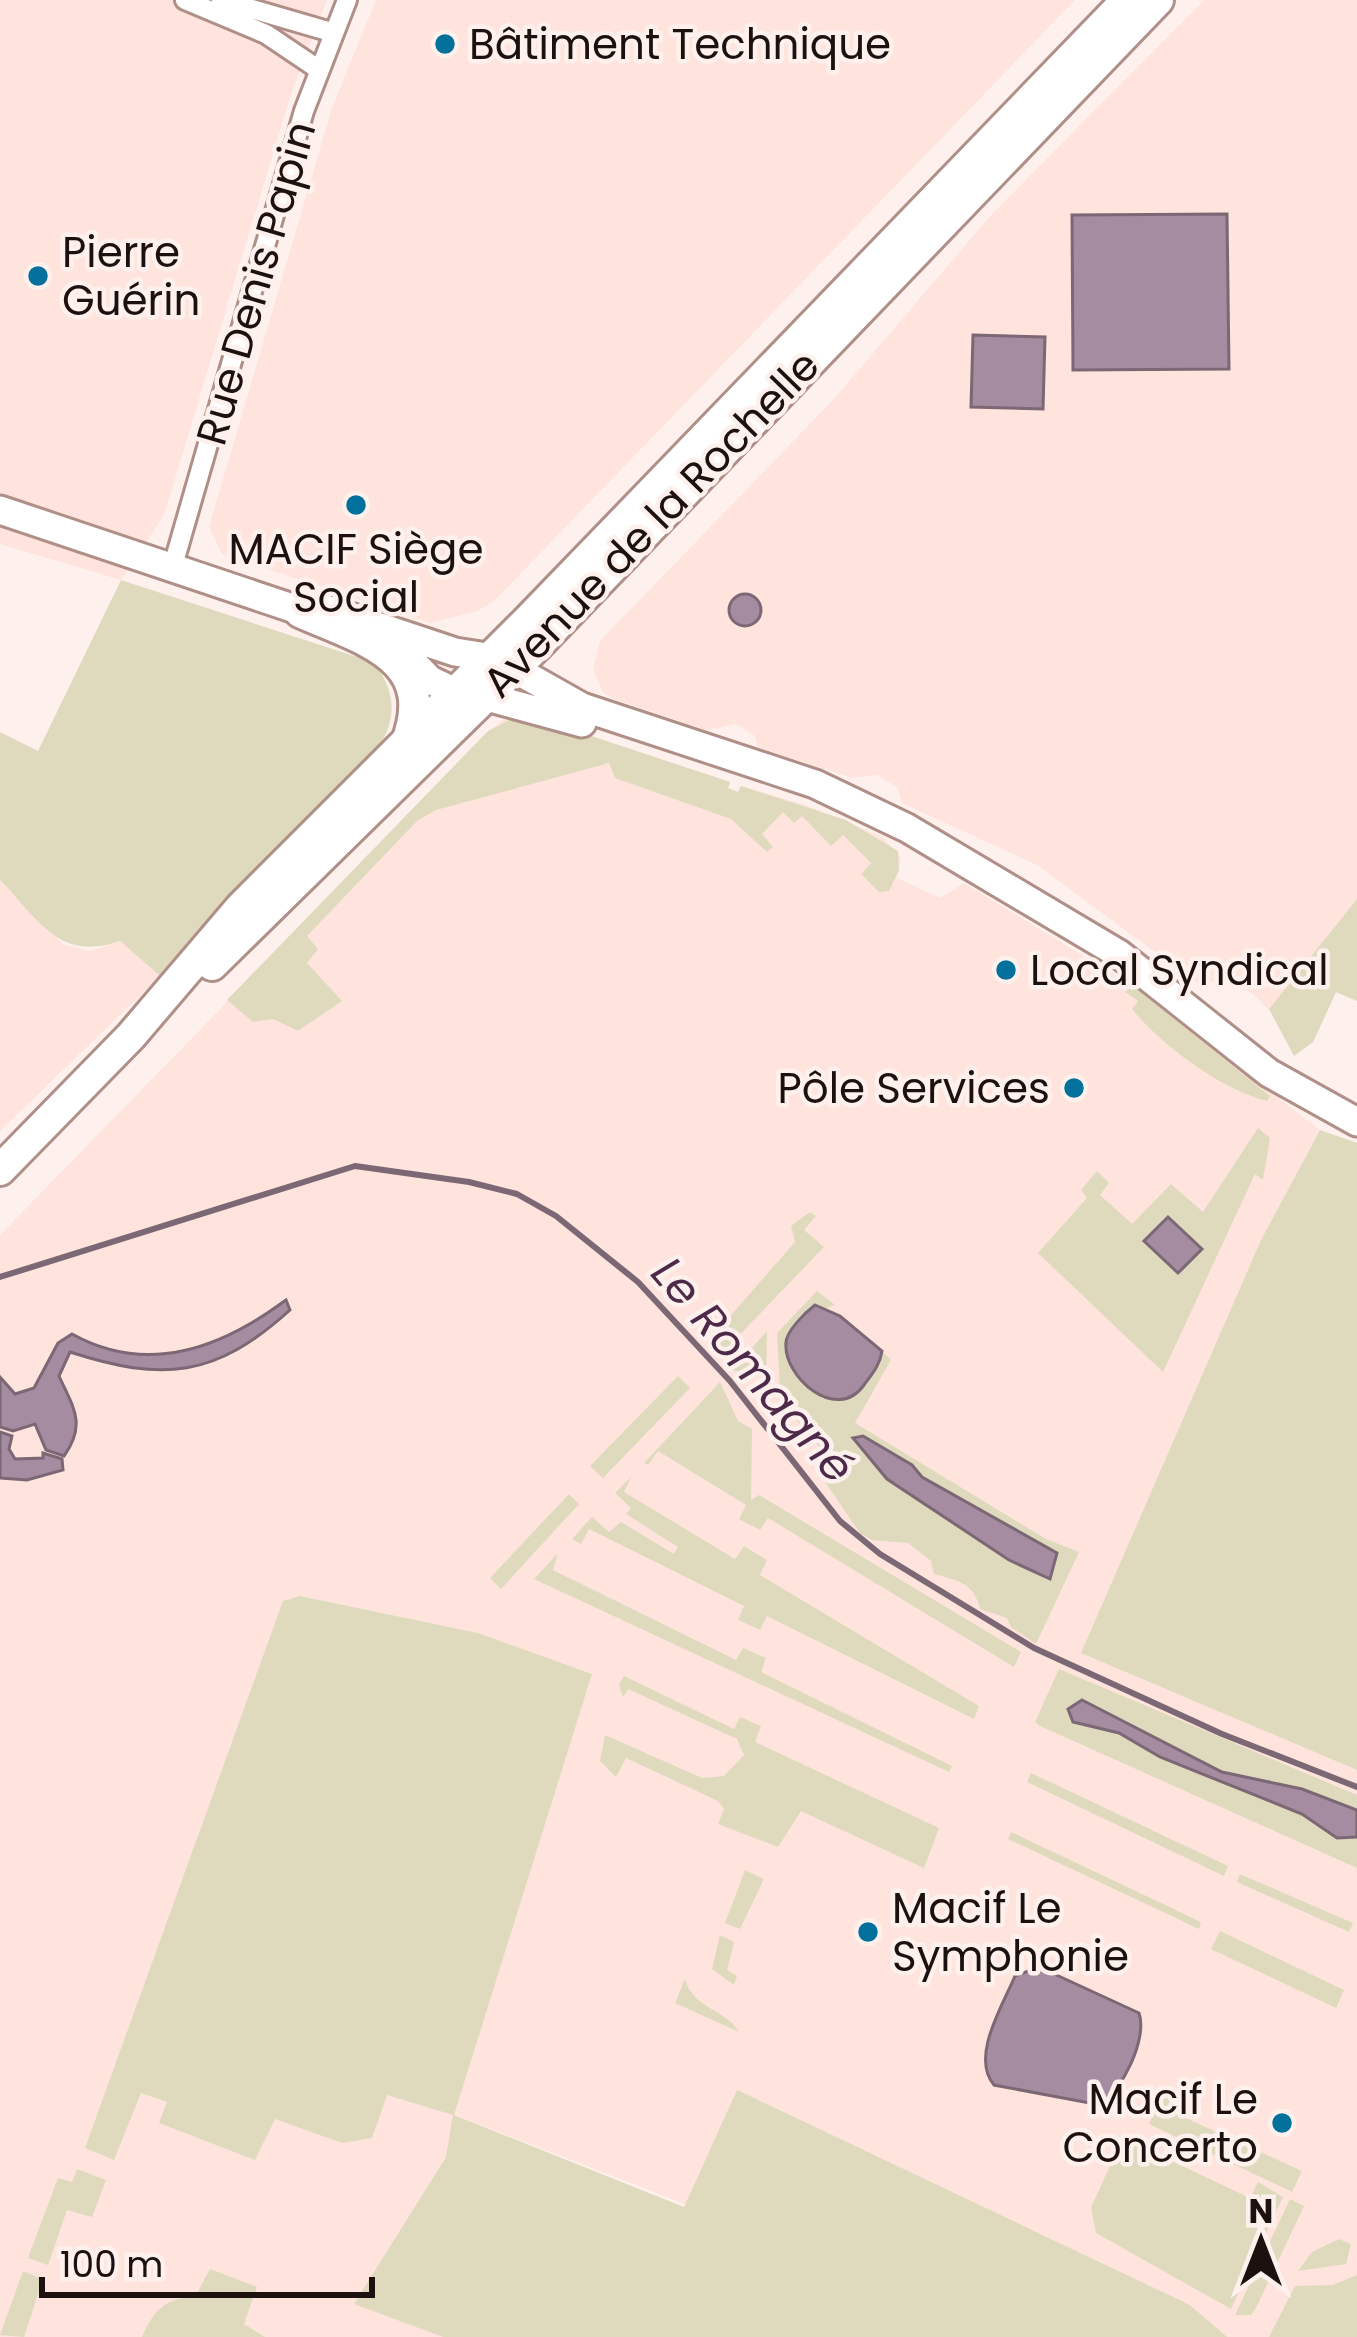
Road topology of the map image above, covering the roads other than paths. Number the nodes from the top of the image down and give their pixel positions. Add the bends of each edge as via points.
1 (185, 0) edge
2 (221, 0) edge
3 (347, 0) edge
4 (1127, 0) edge
5 (1158, 0) edge
6 (331, 32) junction
7 (318, 69) junction
8 (0, 510) edge
9 (172, 569) junction
10 (218, 584) junction
11 (300, 612) junction
12 (500, 663) junction
13 (468, 694) junction
14 (405, 745) junction
15 (873, 810) junction
16 (131, 1036) junction
17 (1357, 1122) edge
18 (0, 1170) edge

1 - 7 street via 266,34
2 - 6 street
3 - 6 street, Rue Denis Papin
4 - 12 main road, Avenue de la Rochelle
5 - 12 main road, Avenue de la Rochelle
6 - 7 street, Rue Denis Papin
7 - 9 street, Rue Denis Papin
8 - 9 street
9 - 10 street
10 - 11 street
10 - 12 street via 302,601
11 - 13 street via 388,638 430,680
11 - 14 main road via 399,663 414,692
12 - 13 main road, Avenue de la Rochelle
12 - 15 street via 582,707
13 - 14 main road, Avenue de la Rochelle
13 - 15 street
13 - 16 main road, Avenue de la Rochelle via 256,926
14 - 16 main road, Avenue de la Rochelle via 241,907
15 - 17 street via 1093,937 1269,1073
16 - 18 main road, Avenue de la Rochelle

